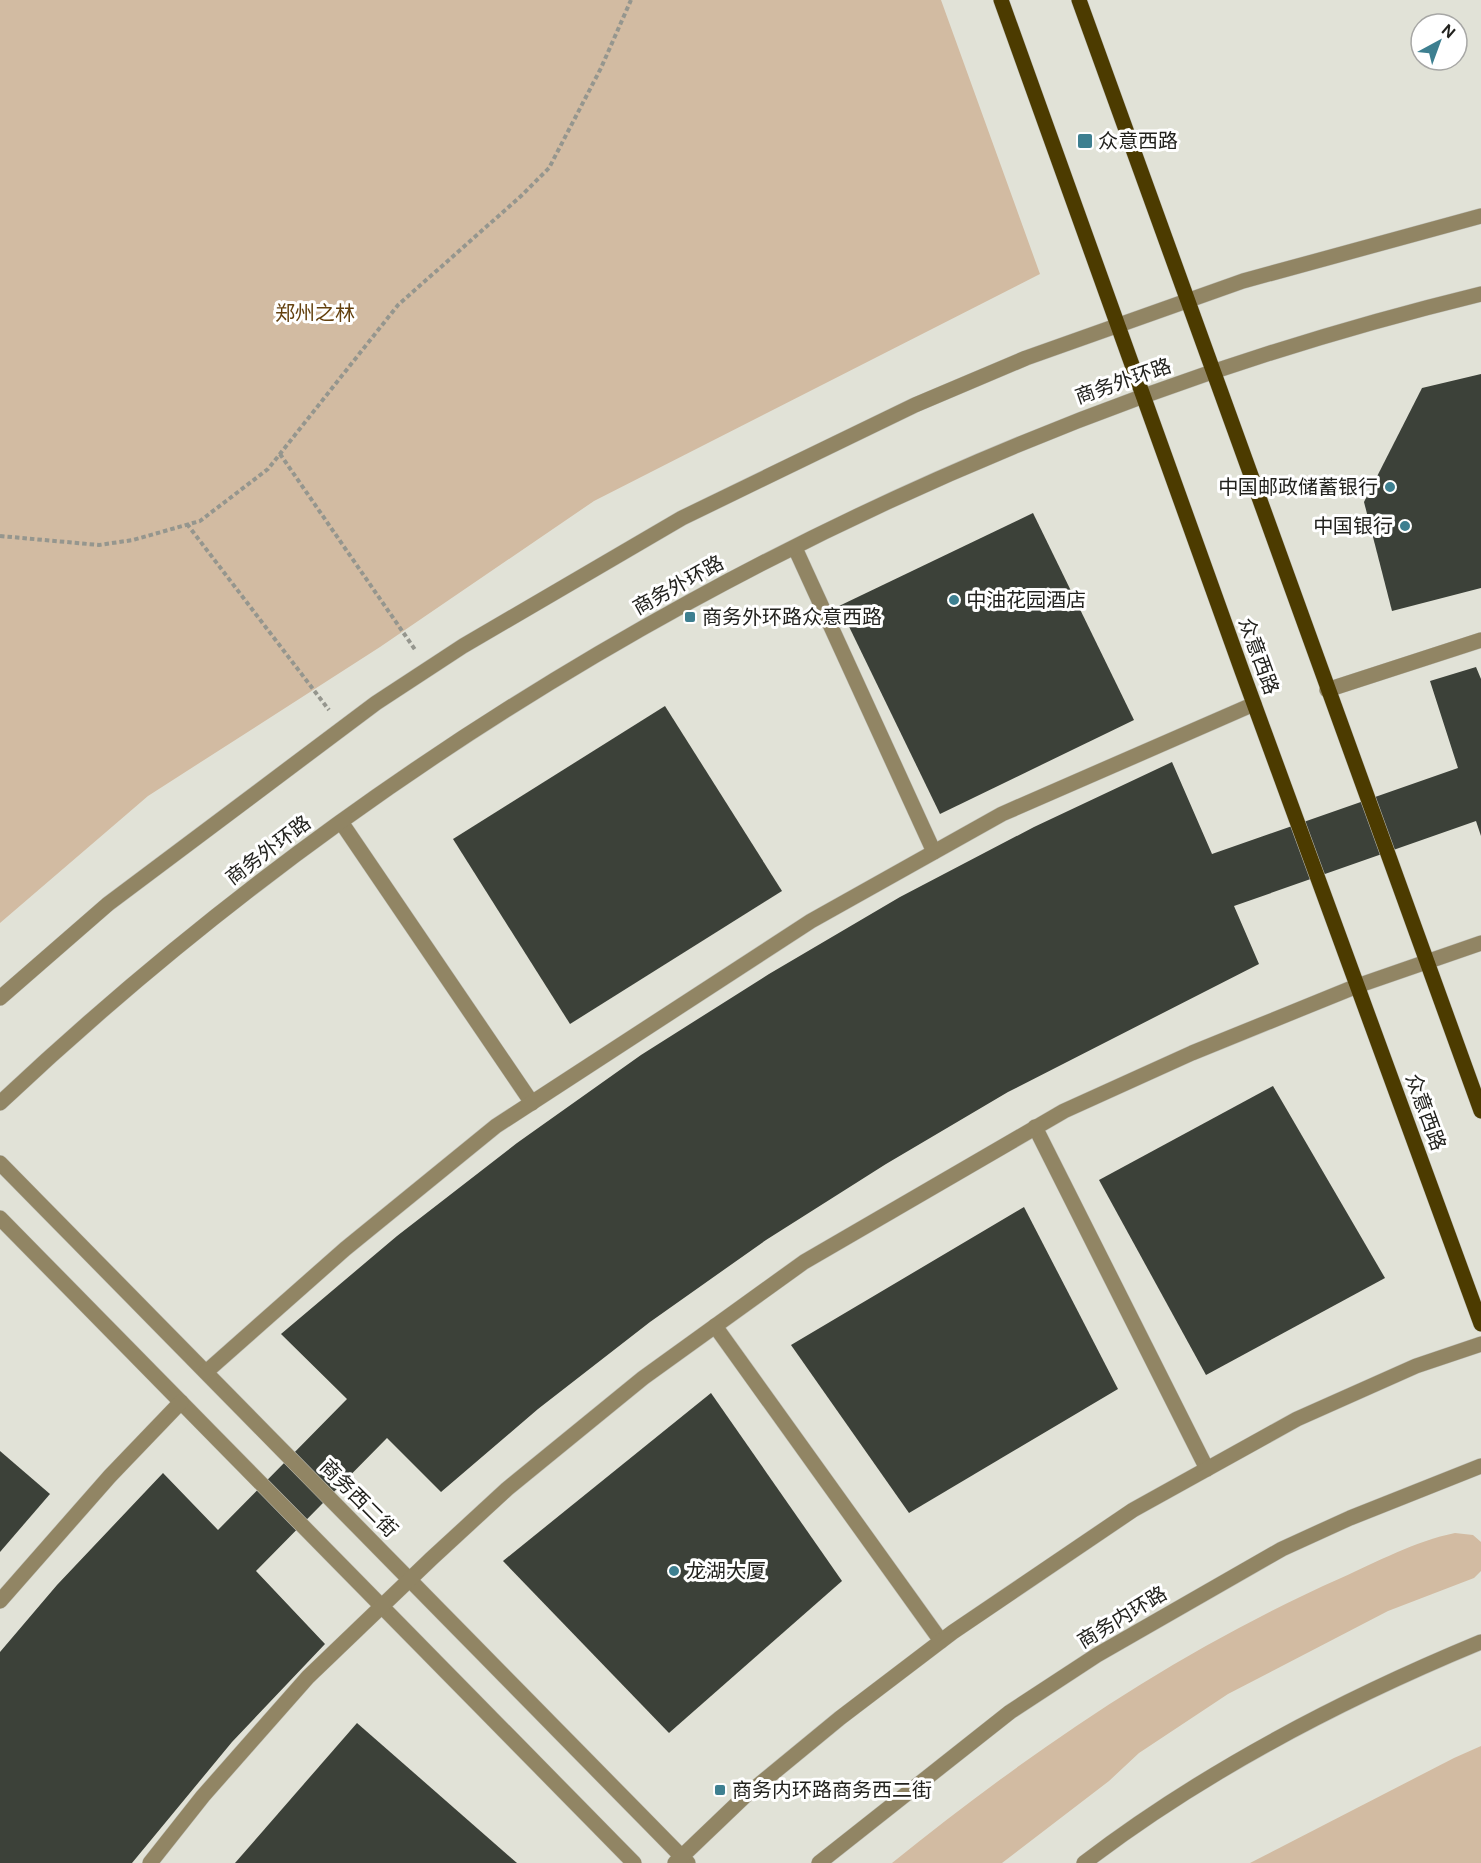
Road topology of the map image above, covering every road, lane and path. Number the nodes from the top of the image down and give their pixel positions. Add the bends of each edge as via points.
1 (631, 0) edge
2 (1001, 0) edge
3 (1079, 0) edge
4 (1481, 216) edge
5 (1481, 294) edge
6 (1187, 301) junction
7 (1118, 325) junction
8 (1213, 372) junction
9 (1143, 397) junction
10 (280, 454) junction
11 (187, 524) junction
12 (0, 536) edge
13 (795, 548) junction
14 (1481, 640) edge
15 (428, 668) junction
16 (1327, 690) junction
17 (1254, 704) junction
18 (342, 727) junction
19 (340, 822) junction
20 (934, 852) junction
21 (1481, 943) edge
22 (1426, 962) junction
23 (1357, 986) junction
24 (0, 998) edge
25 (0, 1103) edge
26 (532, 1103) junction
27 (1481, 1111) edge
28 (1035, 1127) junction
29 (0, 1163) edge
30 (0, 1218) edge
31 (1481, 1324) edge
32 (715, 1326) junction
33 (1481, 1344) edge
34 (206, 1372) junction
35 (181, 1402) junction
36 (1481, 1466) edge
37 (1207, 1469) junction
38 (410, 1579) junction
39 (0, 1601) edge
40 (381, 1606) junction
41 (941, 1641) junction
42 (1481, 1642) edge
43 (682, 1861) edge
44 (150, 1863) edge
45 (634, 1863) edge
46 (819, 1863) edge
47 (1084, 1863) edge

1 - 10 path via 549,168 398,305
2 - 7 main road, 众意西路
3 - 6 main road
4 - 6 street via 1243,281
5 - 8 street, 商务外环路 via 1266,353
6 - 7 street
6 - 8 main road
7 - 9 main road, 众意西路
7 - 15 street via 1026,358 915,405 682,518
8 - 9 street, 商务外环路
8 - 16 main road
9 - 13 street, 商务外环路 via 1054,428 957,469
9 - 17 main road, 众意西路
10 - 11 path via 241,490 200,520
10 - 15 path
11 - 12 path via 133,540 99,545
11 - 18 path
13 - 19 street, 商务外环路 via 718,585 524,698
13 - 20 street
14 - 16 street
15 - 18 street
16 - 22 main road
17 - 20 street via 1002,814
17 - 23 main road, 众意西路
18 - 24 street via 108,904
19 - 25 street, 商务外环路 via 157,963
19 - 26 street
20 - 26 street via 811,921
21 - 22 street
22 - 23 street
22 - 27 main road
23 - 28 street via 1192,1053
23 - 31 main road, 众意西路
26 - 34 street via 496,1126 345,1249
28 - 32 street via 804,1262
28 - 37 street
29 - 34 street, 商务西二街
30 - 35 street
32 - 38 street via 643,1378 516,1482
32 - 41 street
33 - 37 street via 1416,1365 1297,1419
34 - 38 street, 商务西二街
35 - 39 street
35 - 40 street
36 - 46 street, 商务内环路 via 1282,1549 1097,1655 1010,1712
37 - 41 street via 1133,1510
38 - 40 street
38 - 43 street, 商务西二街
40 - 44 street via 308,1677
40 - 45 street
41 - 43 street via 744,1797
42 - 47 street via 1357,1696 1185,1795

